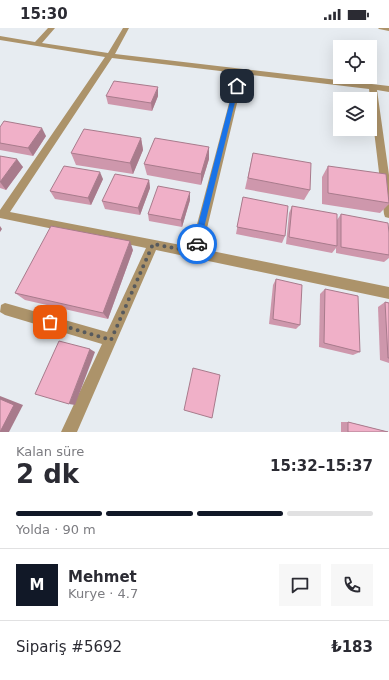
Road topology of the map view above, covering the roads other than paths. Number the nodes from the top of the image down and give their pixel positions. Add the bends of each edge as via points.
1 (52, 28) edge
2 (126, 28) edge
3 (381, 28) edge
4 (389, 29) edge
5 (3, 39) edge
6 (37, 44) junction
7 (0, 46) edge
8 (110, 56) junction
9 (240, 71) junction
10 (373, 87) junction
11 (389, 89) edge
12 (2, 214) edge
13 (389, 214) edge
14 (153, 244) junction
15 (195, 252) junction
16 (389, 293) edge
17 (5, 309) dead end
18 (111, 340) junction
19 (69, 432) edge

1 - 6 street
2 - 8 street
3 - 4 street
5 - 6 street
5 - 7 street
6 - 8 street
8 - 9 street
8 - 12 street
9 - 10 street
9 - 15 street
10 - 11 street
10 - 13 street
12 - 14 street
14 - 15 street
14 - 18 street
15 - 16 street
17 - 18 street
18 - 19 street

